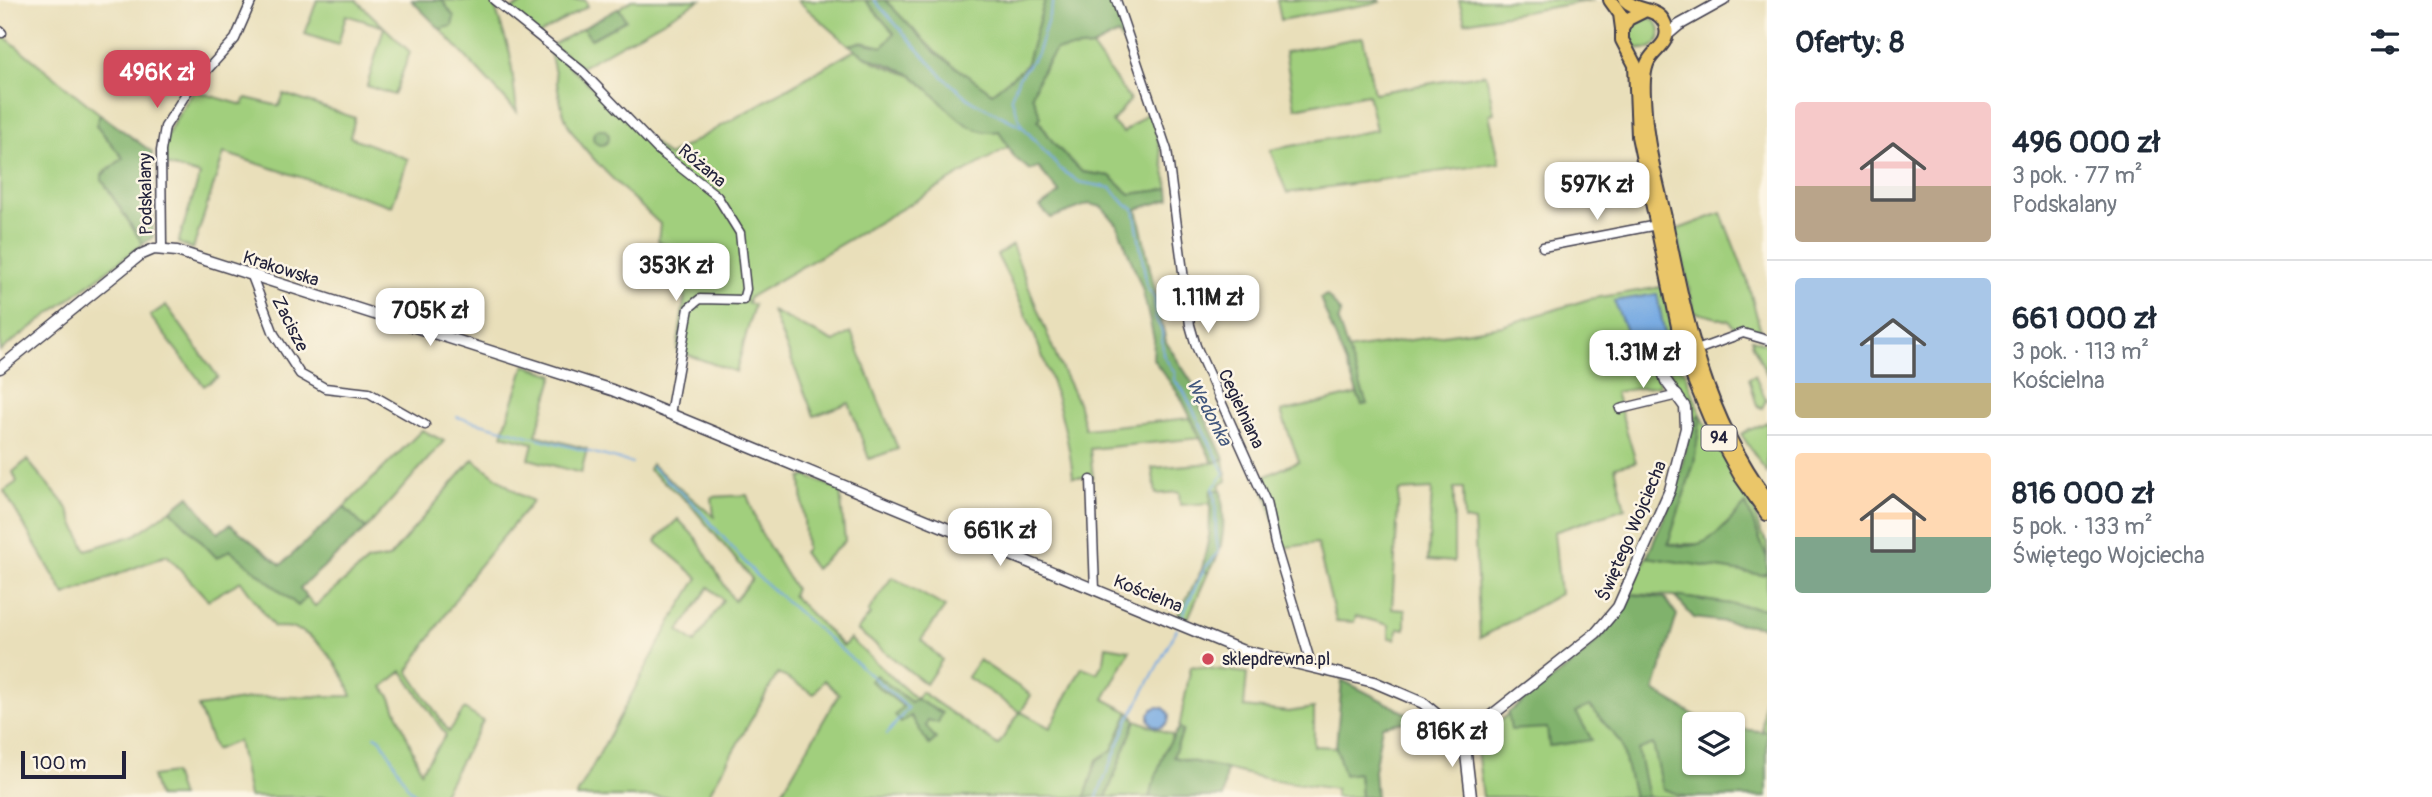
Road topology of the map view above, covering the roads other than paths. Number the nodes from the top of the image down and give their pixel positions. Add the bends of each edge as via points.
1 (252, 0) edge
2 (494, 0) edge
3 (1116, 0) edge
4 (1610, 0) edge
5 (1625, 0) edge
6 (1724, 0) edge
7 (1647, 10) junction
8 (1696, 15) junction
9 (1662, 18) junction
10 (1622, 29) junction
11 (1667, 36) junction
12 (1628, 52) junction
13 (1654, 53) junction
14 (1657, 225) junction
15 (1543, 247) dead end
16 (162, 249) junction
17 (253, 276) junction
18 (1767, 340) edge
19 (1690, 353) junction
20 (0, 368) edge
21 (1678, 396) junction
22 (1620, 409) dead end
23 (670, 414) junction
24 (425, 425) dead end
25 (701, 427) joint
26 (1091, 480) dead end
27 (1767, 499) edge
28 (1767, 514) edge
29 (1095, 590) junction
30 (1312, 667) junction
31 (1464, 737) junction
32 (1471, 797) edge

1 - 16 street, Podskalany via 234,39 187,92 165,127 160,151
2 - 23 street, Różana via 582,71 657,149 717,196 740,233 743,300 699,299 689,308
3 - 30 street, Cegielniana via 1167,150 1196,346 1266,502
4 - 10 main road, 94 via 1620,15
5 - 7 main road
6 - 8 street
7 - 9 main road
7 - 10 main road via 1631,16
8 - 9 street
8 - 11 street
9 - 11 main road
10 - 12 main road, 94 via 1622,43
11 - 13 main road, 94
12 - 13 main road
12 - 14 main road, 94 via 1635,65 1636,121
13 - 19 main road, 94 via 1646,71 1646,124
14 - 15 street
14 - 19 main road, 94
16 - 17 street, Krakowska
16 - 20 street via 141,255
17 - 23 street, Krakowska via 583,380
17 - 24 street, Zacisze via 274,334 300,374 325,388 369,393
18 - 19 street via 1737,334
19 - 21 street, Świętego Wojciecha via 1668,361 1662,369
19 - 27 main road, 94 via 1724,430
19 - 28 main road, 94 via 1718,436
21 - 22 street
21 - 31 street, Świętego Wojciecha via 1687,420 1676,471 1613,616
23 - 25 street, Krakowska
25 - 29 street, Kościelna
26 - 29 street
29 - 30 street, Kościelna via 1241,650
30 - 31 street, Kościelna via 1374,682 1423,704
31 - 32 street

